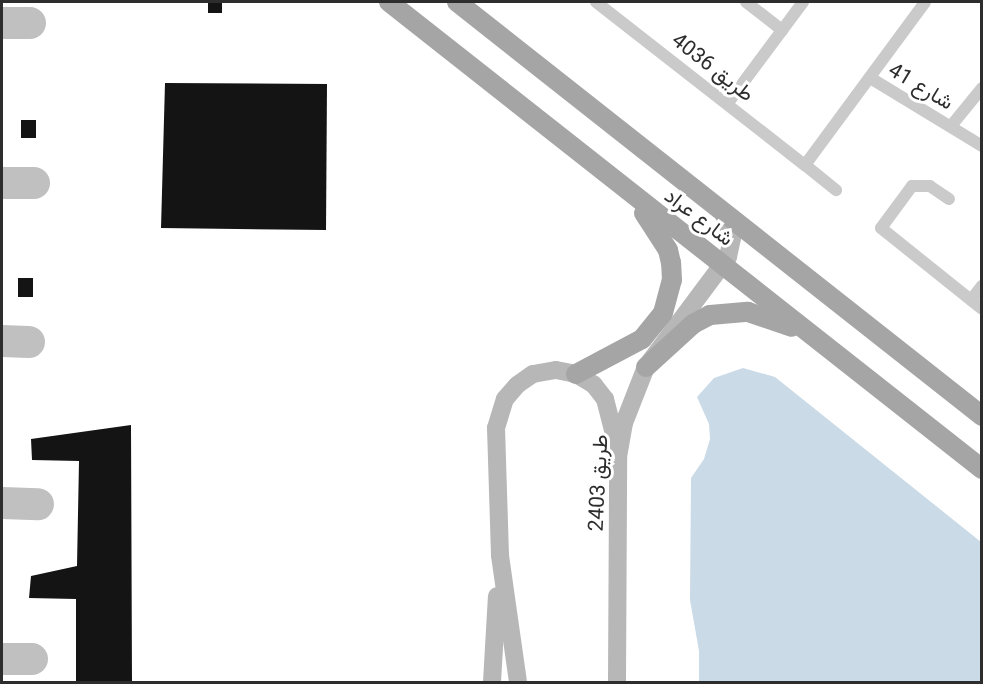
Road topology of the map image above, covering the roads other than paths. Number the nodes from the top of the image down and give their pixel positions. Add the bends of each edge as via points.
1 (389, 2) edge
2 (458, 2) edge
3 (596, 2) edge
4 (746, 2) edge
5 (802, 2) edge
6 (925, 2) edge
7 (783, 30) junction
8 (872, 79) junction
9 (981, 88) edge
10 (728, 104) junction
11 (951, 126) junction
12 (981, 146) edge
13 (805, 165) junction
14 (613, 181) junction
15 (836, 190) dead end
16 (949, 198) dead end
17 (723, 212) junction
18 (723, 265) junction
19 (981, 286) edge
20 (971, 300) junction
21 (981, 309) edge
22 (809, 334) junction
23 (646, 368) junction
24 (576, 374) junction
25 (981, 416) edge
26 (618, 457) junction
27 (981, 470) edge
28 (500, 555) junction
29 (492, 682) edge
30 (518, 682) edge
31 (618, 682) edge

1 - 14 main road, شارع عراد
2 - 17 main road, شارع عراد
3 - 10 street, طريق 4036
4 - 7 street
5 - 7 street
6 - 8 street
7 - 10 street
8 - 11 street, شارع 41
8 - 13 street
9 - 11 street
10 - 13 street, طريق 4036
11 - 12 street, شارع 41
13 - 15 street, طريق 4036
14 - 18 main road, شارع عراد
14 - 24 main road via 644,213 668,250 672,280 669,297 663,313 642,339
16 - 20 street via 930,186 912,186 881,228
17 - 18 main road, طريق 2403 via 732,238
17 - 25 main road, شارع عراد
18 - 22 main road, شارع عراد
18 - 23 main road, طريق 2403
19 - 20 street
20 - 21 street
22 - 23 main road via 748,312 731,311 693,324
22 - 27 main road, شارع عراد
23 - 26 main road, طريق 2403 via 624,423
24 - 26 main road via 594,385 605,399 613,420
24 - 28 main road via 556,370 533,374 506,399 496,428
26 - 31 main road, طريق 2403
28 - 29 main road
28 - 30 main road

